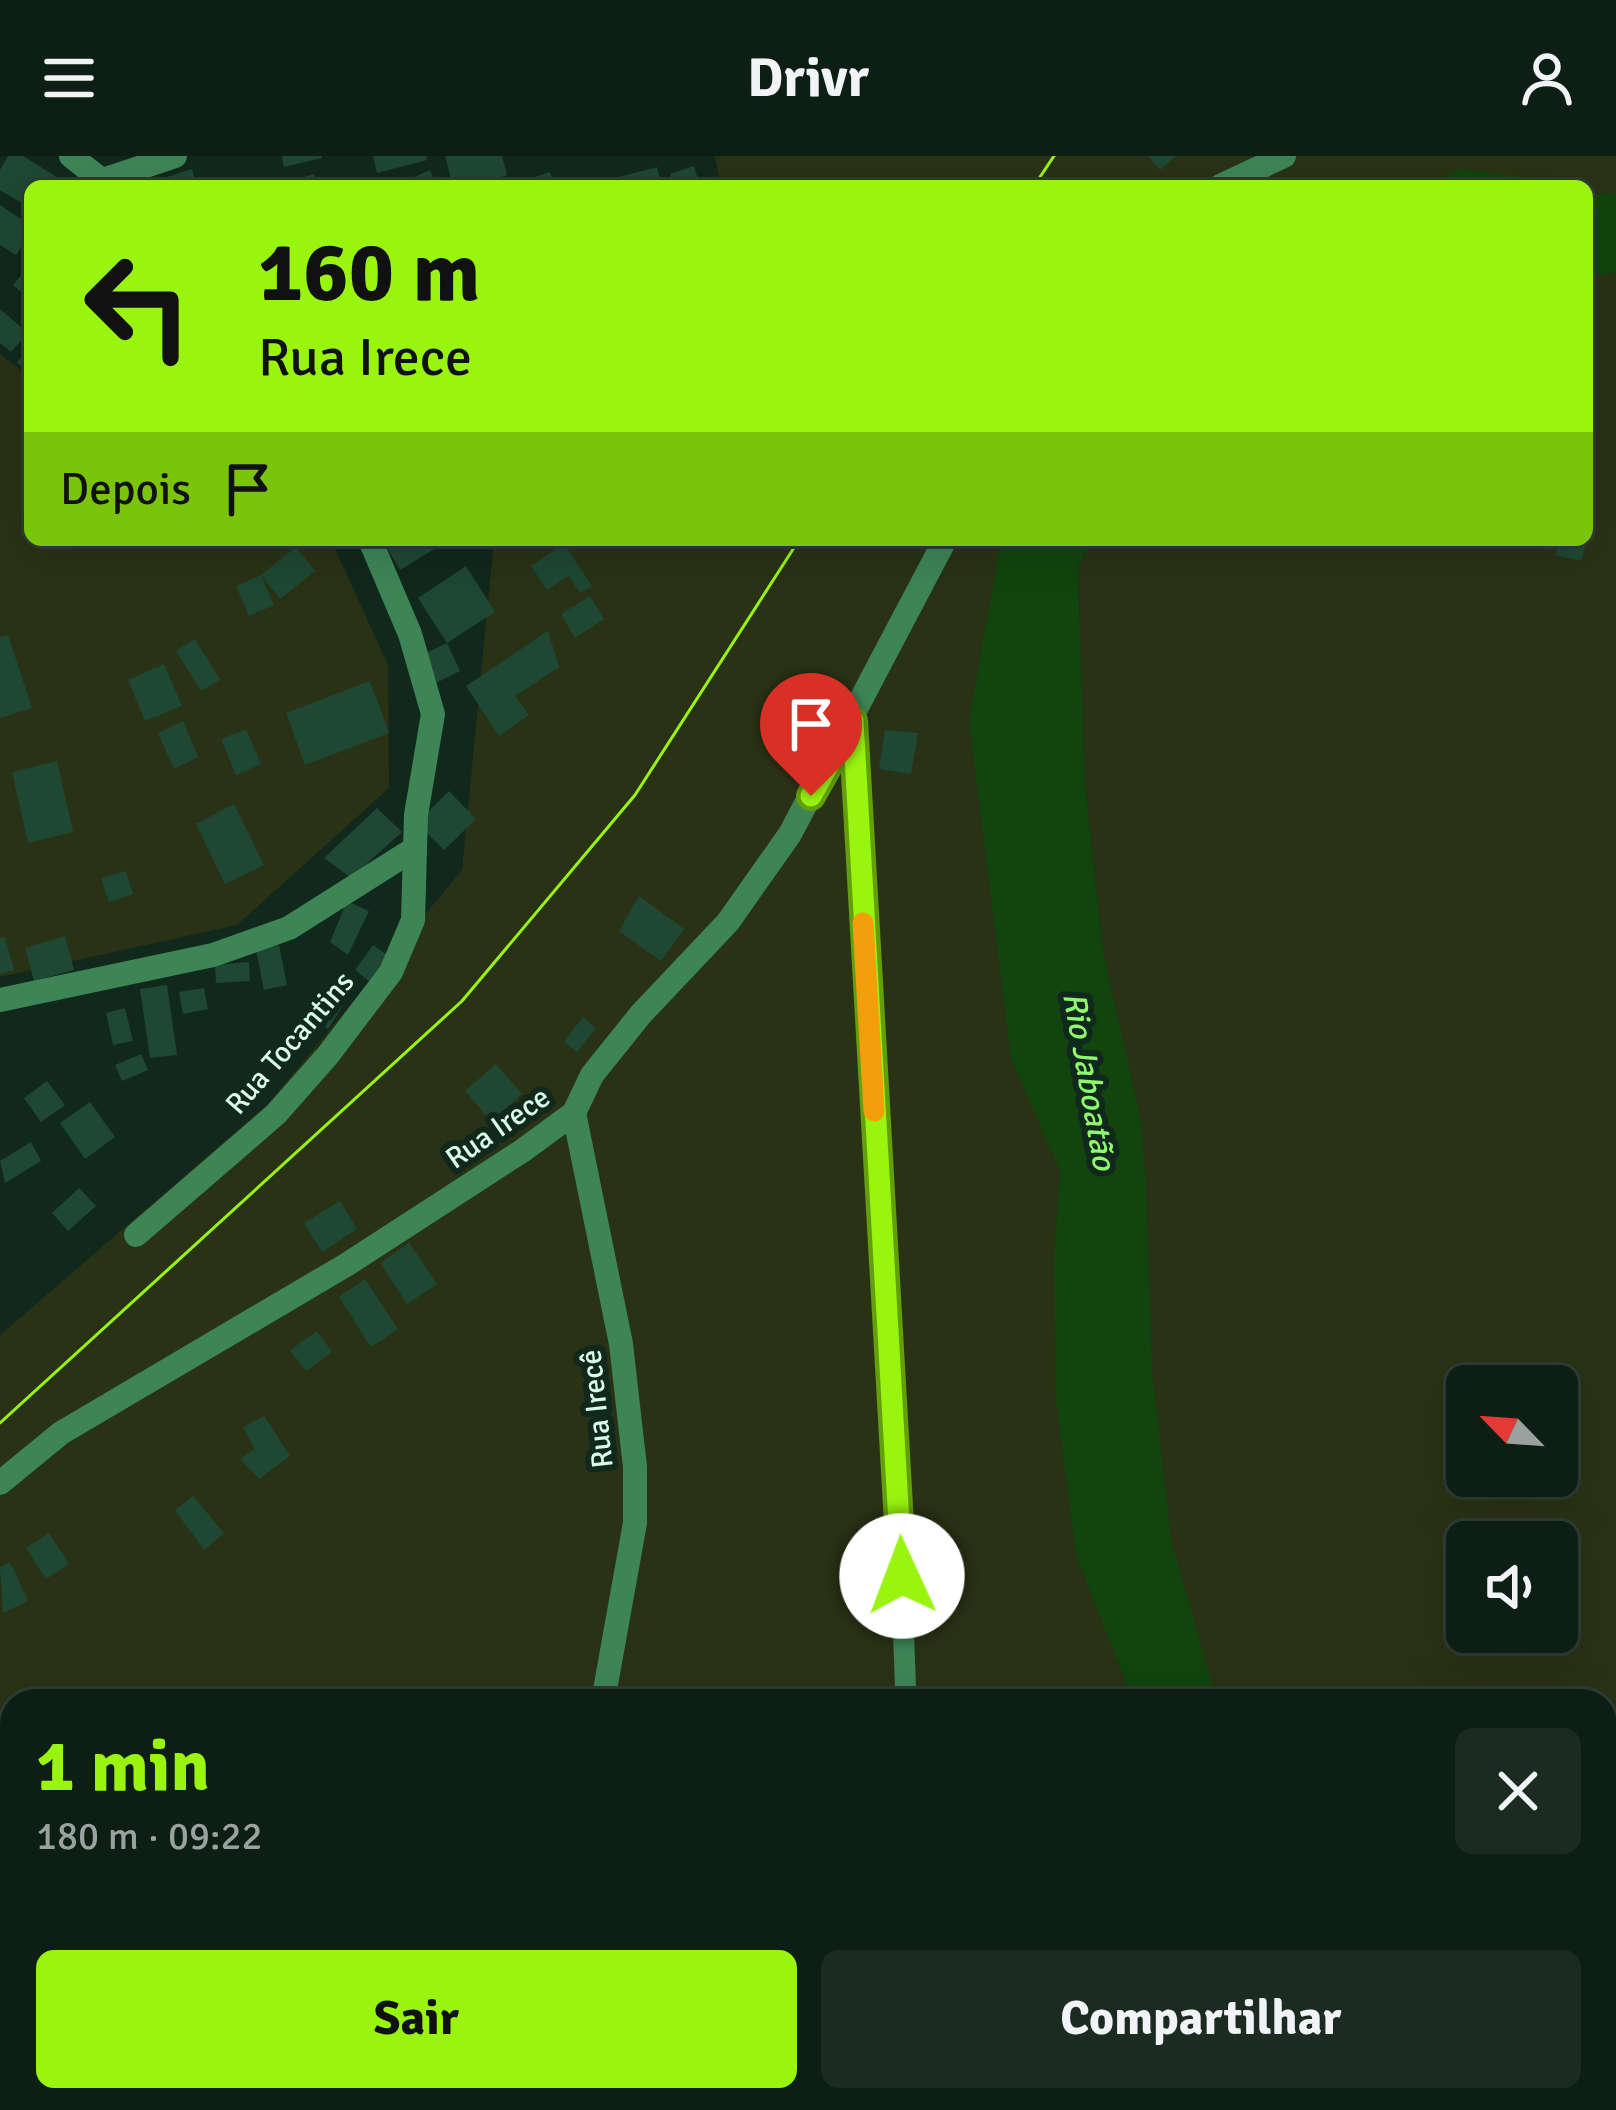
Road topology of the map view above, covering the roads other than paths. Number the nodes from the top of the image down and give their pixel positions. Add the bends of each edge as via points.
1 (71, 156) edge
2 (175, 156) edge
3 (1284, 156) edge
4 (102, 180) edge
5 (114, 180) edge
6 (1233, 180) edge
7 (373, 546) edge
8 (942, 546) edge
9 (853, 721) junction
10 (414, 849) junction
11 (0, 1000) edge
12 (574, 1113) junction
13 (136, 1235) dead end
14 (0, 1483) edge
15 (605, 1689) edge
16 (905, 1689) edge

1 - 4 street
2 - 5 street
3 - 6 street
7 - 10 street, Rua Tocantins via 433,714
8 - 9 street, Rua Irece
9 - 12 street, Rua Irece via 758,885 641,1014 592,1075
9 - 16 lane
10 - 11 street via 289,928 213,955
10 - 13 street, Rua Tocantins via 413,920 391,972 276,1114
12 - 14 street, Rua Irece via 346,1265 61,1432
12 - 15 street, Rua Irecê via 621,1344 635,1468 635,1522

